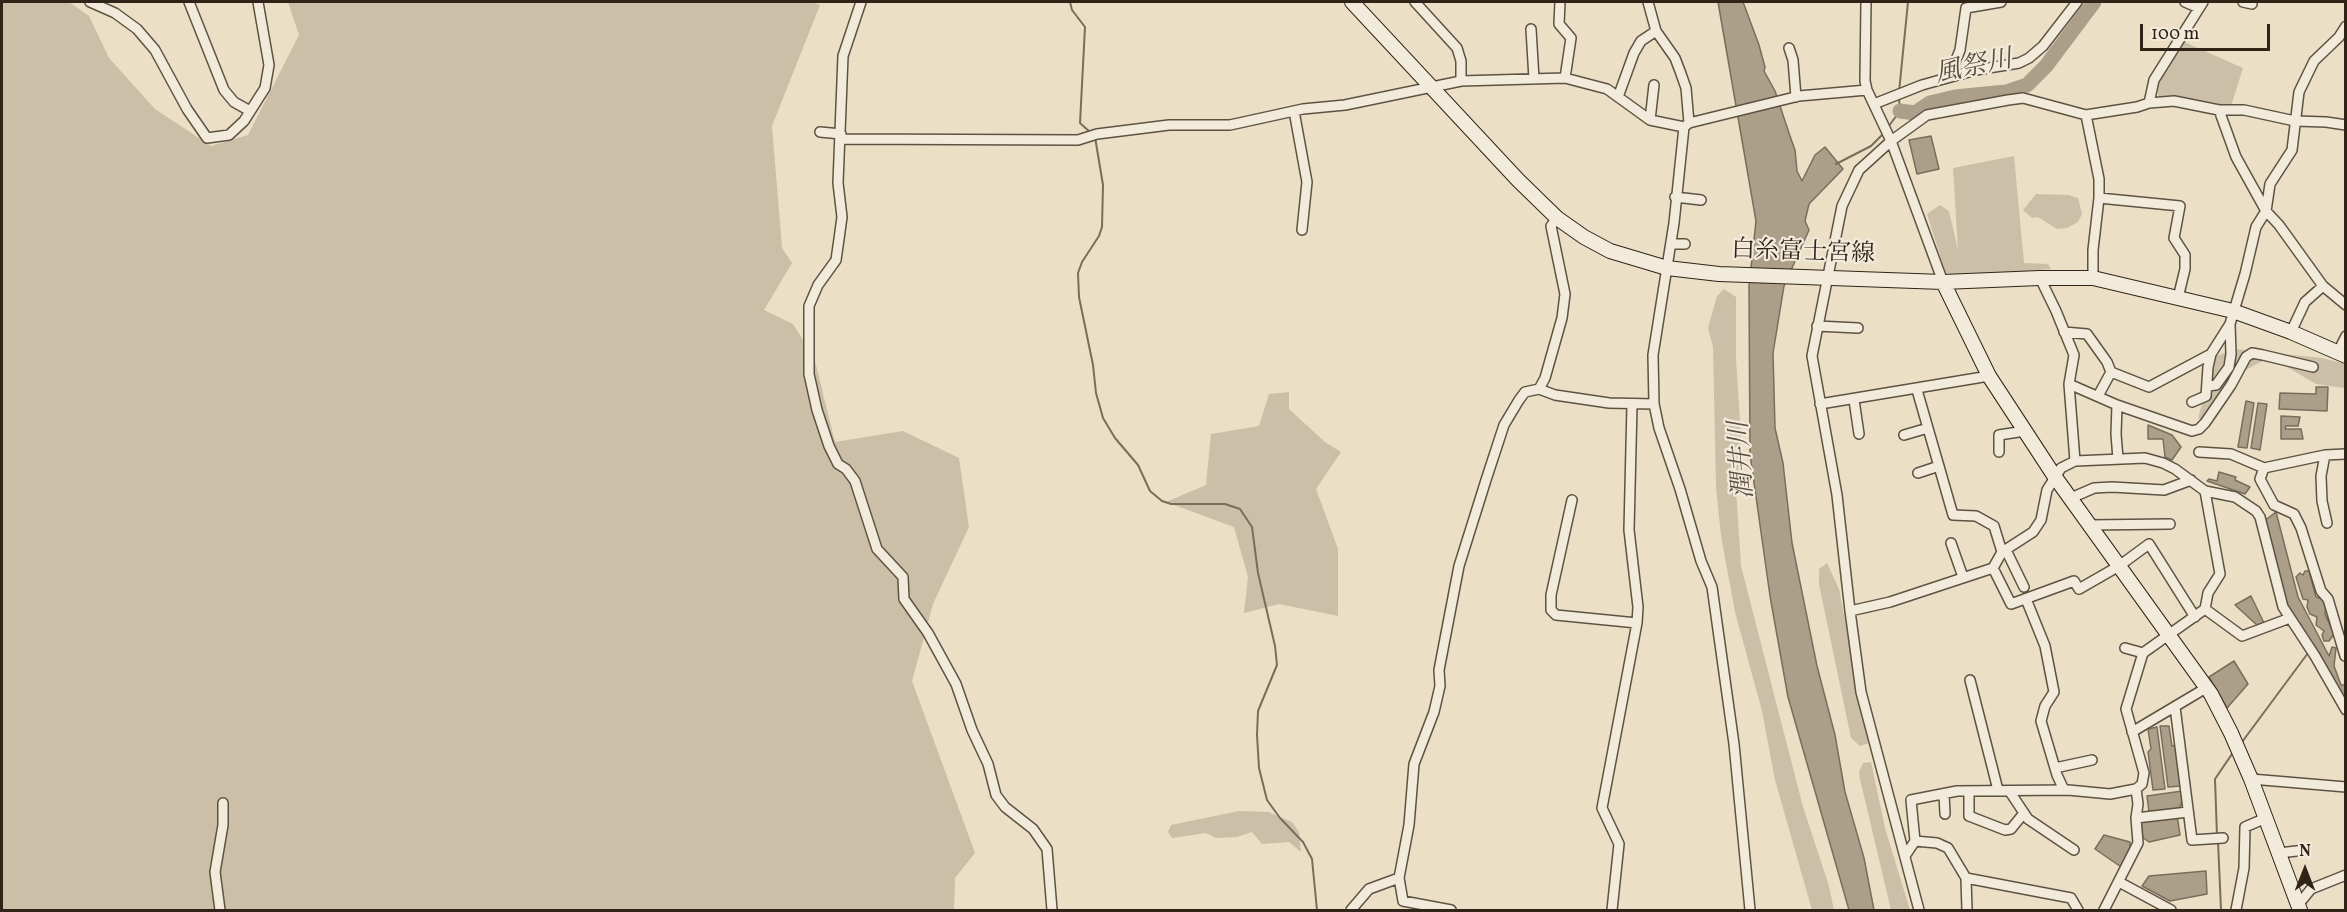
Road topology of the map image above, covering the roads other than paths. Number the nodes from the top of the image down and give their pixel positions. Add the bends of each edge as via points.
1 (90, 2) edge
2 (189, 2) edge
3 (258, 2) edge
4 (861, 2) edge
5 (1352, 2) edge
6 (1415, 2) edge
7 (1560, 2) edge
8 (1648, 2) edge
9 (1866, 2) edge
10 (2001, 2) edge
11 (2077, 2) edge
12 (2185, 2) edge
13 (2201, 5) edge
14 (2346, 26) edge
15 (1531, 29) dead end
16 (1656, 31) junction
17 (1789, 48) dead end
18 (1954, 76) junction
19 (1565, 78) junction
20 (1534, 79) junction
21 (1461, 81) junction
22 (1654, 85) dead end
23 (1431, 88) junction
24 (1867, 90) junction
25 (1618, 97) junction
26 (1796, 97) junction
27 (2148, 103) junction
28 (1875, 104) junction
29 (2219, 110) junction
30 (250, 111) junction
31 (1294, 111) junction
32 (2086, 115) junction
33 (1650, 120) junction
34 (2295, 121) junction
35 (1686, 125) junction
36 (2346, 125) edge
37 (820, 132) dead end
38 (841, 136) junction
39 (1891, 141) junction
40 (1675, 197) junction
41 (2099, 198) junction
42 (1701, 200) dead end
43 (2266, 211) junction
44 (1557, 218) junction
45 (1302, 230) dead end
46 (1671, 244) junction
47 (1685, 244) dead end
48 (1667, 268) junction
49 (1824, 278) junction
50 (2040, 278) junction
51 (2093, 278) junction
52 (1943, 282) junction
53 (2323, 286) junction
54 (2178, 298) junction
55 (2346, 304) edge
56 (2231, 318) junction
57 (1817, 326) junction
58 (1858, 328) dead end
59 (2064, 332) junction
60 (2291, 332) junction
61 (2346, 336) edge
62 (2211, 354) junction
63 (2342, 354) edge
64 (2313, 367) dead end
65 (2111, 372) junction
66 (1989, 376) junction
67 (2069, 384) junction
68 (2208, 386) junction
69 (1539, 389) junction
70 (1917, 390) junction
71 (2098, 396) junction
72 (1854, 400) junction
73 (2192, 402) dead end
74 (1654, 404) junction
75 (1820, 404) junction
76 (1632, 405) junction
77 (2117, 405) junction
78 (1928, 428) junction
79 (2025, 431) junction
80 (1859, 434) dead end
81 (1904, 435) dead end
82 (1999, 452) dead end
83 (2199, 452) dead end
84 (2346, 453) edge
85 (2325, 455) junction
86 (2118, 459) junction
87 (2075, 461) junction
88 (1939, 466) junction
89 (2264, 468) junction
90 (1918, 473) dead end
91 (2055, 477) junction
92 (2191, 480) junction
93 (2205, 491) junction
94 (2071, 498) junction
95 (1572, 500) dead end
96 (2274, 505) junction
97 (2260, 517) junction
98 (2327, 523) dead end
99 (2170, 524) dead end
100 (2090, 525) junction
101 (1951, 543) dead end
102 (2004, 551) junction
103 (2119, 566) junction
104 (1993, 568) junction
105 (1963, 577) junction
106 (2024, 587) dead end
107 (2026, 599) junction
108 (2205, 609) junction
109 (1850, 611) junction
110 (2195, 616) junction
111 (2290, 618) junction
112 (1638, 623) junction
113 (2168, 636) junction
114 (2125, 648) dead end
115 (2143, 653) junction
116 (2345, 656) edge
117 (1970, 680) dead end
118 (2206, 688) junction
119 (2175, 707) junction
120 (2346, 710) edge
121 (2132, 732) junction
122 (2092, 760) dead end
123 (2055, 768) junction
124 (2251, 779) junction
125 (2346, 787) edge
126 (2136, 789) junction
127 (1998, 790) junction
128 (2064, 790) junction
129 (1969, 791) junction
130 (2010, 792) junction
131 (1944, 794) junction
132 (223, 803) dead end
133 (2188, 812) junction
134 (2024, 813) junction
135 (1945, 814) dead end
136 (2136, 818) junction
137 (2266, 818) junction
138 (2223, 838) dead end
139 (1915, 841) junction
140 (2074, 850) dead end
141 (2305, 850) dead end
142 (2279, 853) junction
143 (1905, 856) junction
144 (2346, 875) edge
145 (1399, 878) junction
146 (1966, 878) junction
147 (2119, 882) junction
148 (2299, 908) edge
149 (220, 910) edge
150 (1052, 910) edge
151 (1351, 910) edge
152 (1451, 910) edge
153 (1612, 910) edge
154 (1750, 910) edge
155 (1919, 910) edge
156 (1967, 910) edge
157 (2078, 910) edge
158 (2104, 910) edge
159 (2171, 910) edge
160 (2236, 910) edge

1 - 30 street via 137,29 155,50 207,138 229,135
2 - 30 street via 224,90 234,102
3 - 30 street via 270,65 264,88
4 - 38 street via 843,56
5 - 23 main road, 白糸富士宮線
6 - 21 street via 1457,48
7 - 19 street via 1559,24 1570,38
8 - 16 street
9 - 24 street
10 - 18 street via 1966,8 1960,50 1952,70
11 - 18 street via 2029,58
12 - 13 street
13 - 27 street via 2154,80
14 - 34 street via 2305,77
15 - 20 street
16 - 25 street via 1641,41 1634,53
16 - 35 street via 1676,58 1686,88
17 - 26 street
18 - 28 street
19 - 20 street
19 - 25 street via 1607,89
20 - 21 street
21 - 23 street
22 - 33 street
23 - 31 street
23 - 44 main road, 白糸富士宮線
24 - 26 street
24 - 28 street
25 - 33 street
26 - 35 street
27 - 29 street via 2174,101
27 - 32 street
28 - 39 street
29 - 34 street via 2244,110
29 - 43 street via 2236,157
31 - 38 street via 1230,125 1169,125 1078,140
31 - 45 street via 1306,182
32 - 39 street via 2023,98 2008,99 1927,115
32 - 41 street via 2099,178
33 - 35 street
34 - 36 street
34 - 43 street via 2292,150 2270,184
35 - 40 street
37 - 38 street
38 - 150 street via 838,183 842,217 836,260 818,285 810,306 809,374 817,410 838,464 855,481 877,549 903,577 904,599 956,684 996,795 1033,829 1047,849
39 - 49 street via 1858,170 1846,193
39 - 52 street
40 - 42 street
40 - 46 street
41 - 51 street
41 - 54 street via 2180,206 2174,238 2185,255 2185,269
43 - 53 street
43 - 56 street via 2256,227
44 - 48 main road, 白糸富士宮線 via 1610,251
44 - 69 street via 1551,226 1565,294 1562,318
46 - 47 street
46 - 48 street
48 - 49 main road, 白糸富士宮線
48 - 74 street via 1653,355
49 - 52 main road, 白糸富士宮線
49 - 57 street
50 - 51 main road, 白糸富士宮線
50 - 52 main road, 白糸富士宮線
50 - 59 street
51 - 54 main road, 白糸富士宮線
52 - 66 main road
53 - 55 street
53 - 60 street via 2305,302
54 - 56 main road, 白糸富士宮線
56 - 60 main road, 白糸富士宮線
56 - 62 street
56 - 68 street via 2229,367 2216,385
57 - 58 street
57 - 75 street via 1812,356
59 - 65 street via 2087,334
59 - 67 street via 2073,355
60 - 63 main road, 白糸富士宮線
61 - 63 street
62 - 65 street via 2150,387
62 - 68 street
64 - 77 street via 2252,353 2205,423 2192,431
65 - 71 street
66 - 70 street
66 - 79 main road
67 - 71 street
67 - 87 street
68 - 73 street via 2206,396
69 - 76 street via 1555,395
69 - 145 street via 1526,392 1504,425 1459,566 1439,670 1440,686 1414,764 1409,825
70 - 72 street
70 - 78 street
71 - 77 street
72 - 75 street
72 - 80 street
74 - 76 street
74 - 154 street via 1712,587 1734,744
75 - 109 street via 1837,495
76 - 112 street via 1629,530
77 - 86 street
78 - 81 street
78 - 88 street
79 - 82 street via 1999,435
79 - 91 main road
83 - 89 street via 2231,454
84 - 85 street
85 - 89 street
85 - 98 street via 2321,476
86 - 87 street
86 - 92 street via 2145,458 2163,463
87 - 91 street via 2061,468
88 - 90 street
88 - 102 street via 1953,515 1976,516 1994,526
89 - 96 street via 2260,479
91 - 94 main road
91 - 102 street via 2033,532
92 - 93 street
92 - 94 street via 2164,490 2112,487
93 - 97 street via 2235,496
93 - 108 street via 2220,574 2208,593
94 - 100 main road
95 - 112 street via 1551,610 1556,615
96 - 97 street
96 - 116 street via 2294,514 2301,528
97 - 111 street via 2283,608
99 - 100 street
100 - 103 main road
101 - 105 street
102 - 104 street
102 - 106 street
103 - 107 street via 2079,590 2074,581
103 - 110 street via 2149,544
103 - 113 main road
104 - 105 street
104 - 107 street via 2011,604
105 - 109 street
107 - 123 street via 2045,646 2054,692 2041,721
108 - 110 street
108 - 111 street via 2242,636
109 - 143 street via 1861,692
110 - 113 street
111 - 120 street
112 - 153 street via 1602,808 1619,844
113 - 115 street
113 - 118 main road
114 - 115 street
115 - 121 street via 2126,709
117 - 127 street
118 - 119 street
118 - 124 main road
119 - 121 street
119 - 133 street
121 - 126 street via 2144,773 2142,784
122 - 123 street
123 - 128 street
124 - 125 street
124 - 137 main road
126 - 128 street via 2110,794
126 - 136 street
127 - 129 street
127 - 130 street
128 - 130 street
129 - 131 street
129 - 134 street via 1969,816 2005,830 2011,829
130 - 134 street
131 - 135 street
131 - 139 street via 1911,800
132 - 149 street via 215,872
133 - 136 street
133 - 138 street via 2192,840
134 - 140 street
136 - 147 street via 2138,843
137 - 142 main road
137 - 160 street via 2245,827 2244,868
139 - 143 street
139 - 146 street via 1948,848
141 - 142 street
142 - 148 main road
143 - 155 street
144 - 148 street via 2311,889
145 - 151 street via 1369,889
145 - 152 street via 1403,901
146 - 156 street
146 - 157 street via 2071,898
147 - 158 street
147 - 159 street

